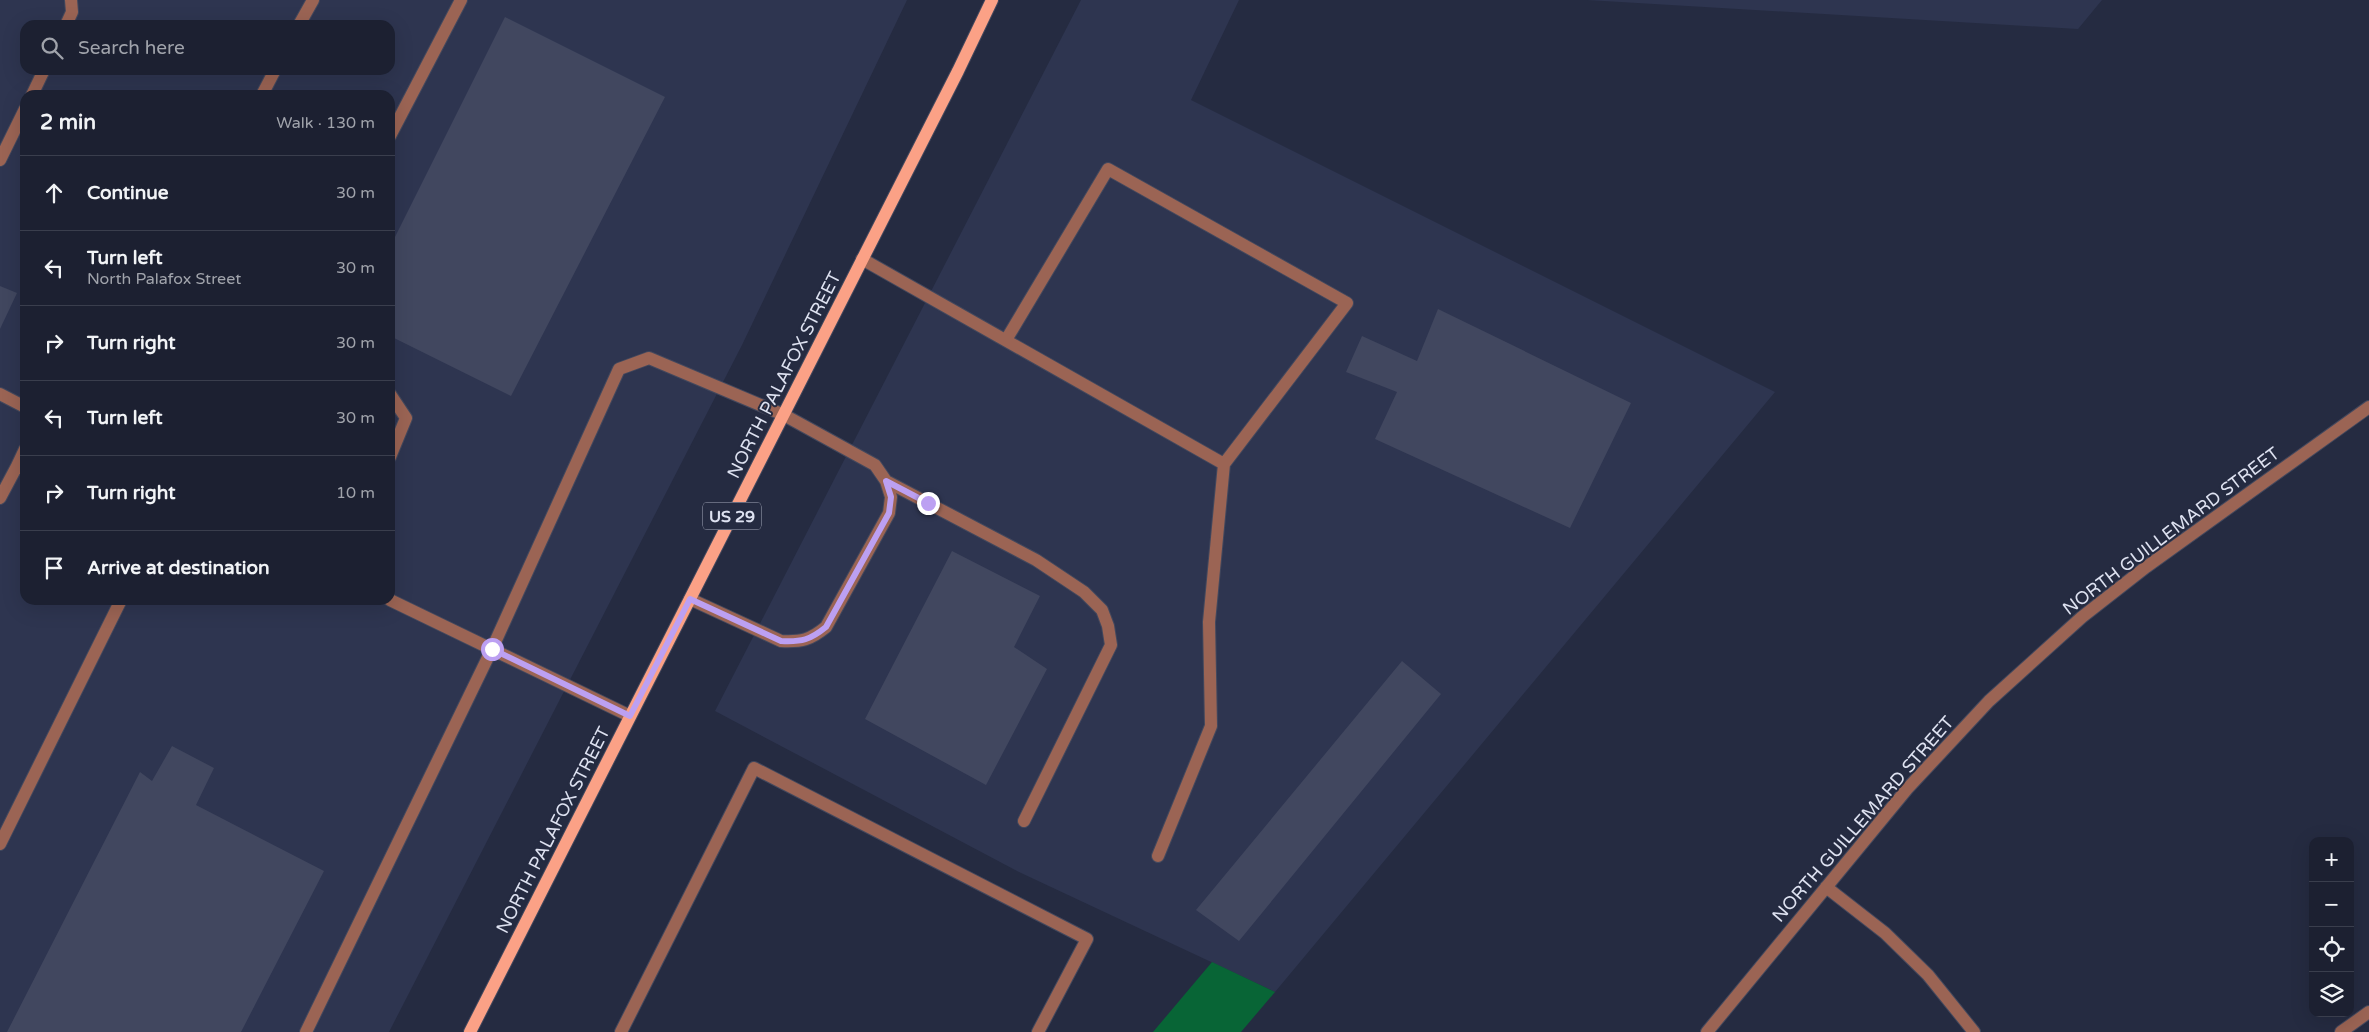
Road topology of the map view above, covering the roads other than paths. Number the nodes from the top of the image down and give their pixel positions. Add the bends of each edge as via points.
1 (71, 0) edge
2 (313, 0) edge
3 (462, 0) edge
4 (992, 0) edge
5 (68, 20) edge
6 (302, 20) edge
7 (42, 75) edge
8 (272, 75) edge
9 (34, 90) edge
10 (265, 90) edge
11 (20, 119) edge
12 (395, 127) edge
13 (0, 160) edge
14 (862, 259) junction
15 (1006, 340) junction
16 (0, 394) edge
17 (395, 402) edge
18 (20, 404) edge
19 (2369, 407) edge
20 (784, 415) junction
21 (395, 445) edge
22 (1224, 464) junction
23 (20, 469) edge
24 (886, 481) junction
25 (0, 498) edge
26 (690, 599) junction
27 (395, 602) edge
28 (119, 605) edge
29 (492, 649) junction
30 (630, 716) junction
31 (1024, 821) dead end
32 (0, 844) edge
33 (1158, 856) dead end
34 (1826, 887) junction
35 (2369, 1012) edge
36 (306, 1032) edge
37 (470, 1032) edge
38 (621, 1032) edge
39 (1038, 1032) edge
40 (1707, 1032) edge
41 (1974, 1032) edge
42 (2341, 1032) edge

1 - 5 street via 72,12
2 - 6 street
3 - 12 street
4 - 14 main road, NORTH PALAFOX STREET / US 29
7 - 9 street
8 - 10 street
11 - 13 street
14 - 15 street
14 - 20 main road, NORTH PALAFOX STREET / US 29
15 - 22 street
15 - 22 street via 1108,169 1346,303
16 - 18 street
17 - 21 street via 406,418
19 - 34 street, NORTH GUILLEMARD STREET via 2146,567 2082,617 1989,701 1907,789
20 - 24 street via 875,465
20 - 26 main road, NORTH PALAFOX STREET / US 29
20 - 29 street via 649,358 619,369
22 - 33 street via 1209,622 1211,726
23 - 25 street
24 - 26 street via 891,497 889,513 826,627 813,638 781,641
24 - 31 street via 1036,560 1084,592 1102,610 1111,645
26 - 30 main road, NORTH PALAFOX STREET / US 29
27 - 29 street
28 - 32 street
29 - 30 street
29 - 36 street
30 - 37 main road, NORTH PALAFOX STREET / US 29
34 - 40 street, NORTH GUILLEMARD STREET
34 - 41 street via 1885,933 1928,975
35 - 42 street
38 - 39 street via 754,768 1087,939

